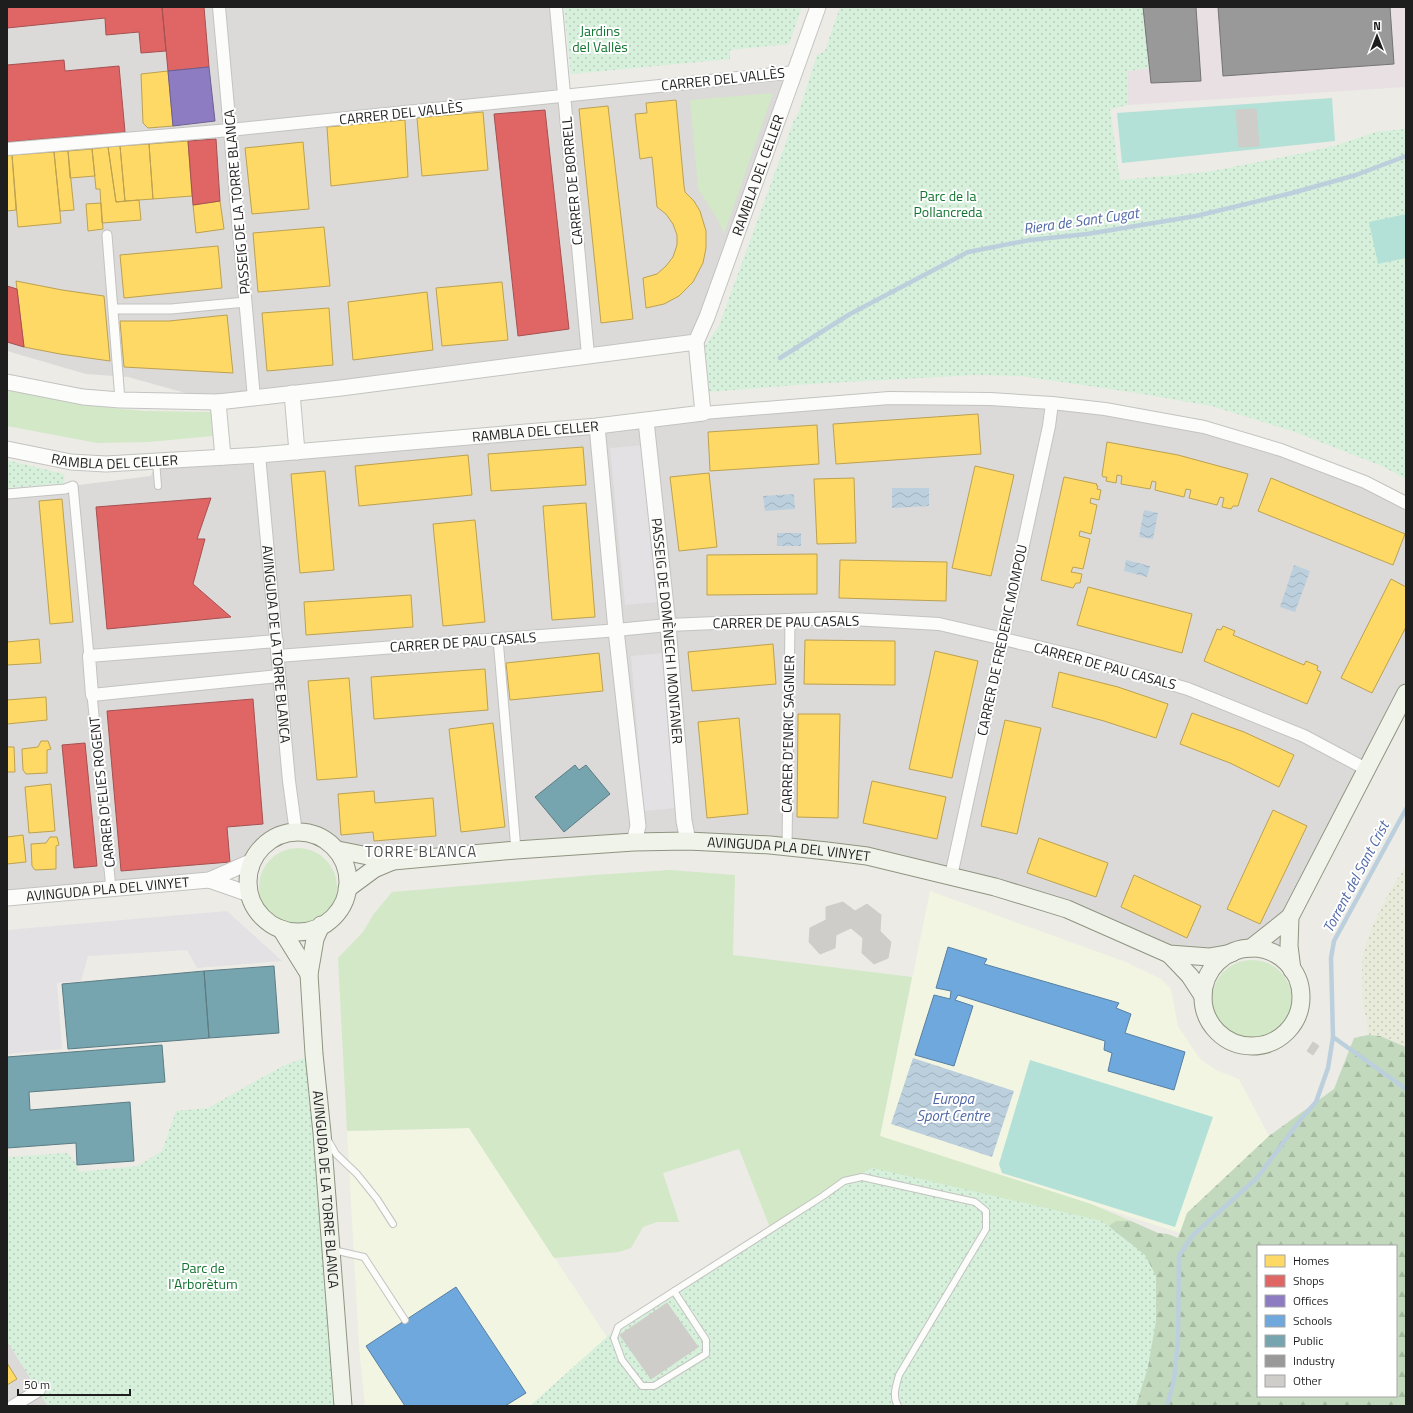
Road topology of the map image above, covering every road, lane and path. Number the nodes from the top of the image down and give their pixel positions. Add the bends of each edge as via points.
1 (219, 7) edge
2 (556, 7) edge
3 (818, 7) edge
4 (795, 72) junction
5 (564, 96) junction
6 (230, 130) junction
7 (7, 149) edge
8 (107, 235) dead end
9 (246, 302) junction
10 (113, 308) junction
11 (696, 342) junction
12 (588, 356) junction
13 (7, 382) edge
14 (292, 393) junction
15 (254, 398) junction
16 (120, 400) junction
17 (218, 402) junction
18 (1052, 403) junction
19 (703, 413) junction
20 (646, 421) junction
21 (597, 426) junction
22 (7, 449) edge
23 (297, 452) junction
24 (259, 455) junction
25 (223, 457) junction
26 (156, 461) junction
27 (158, 486) dead end
28 (7, 494) edge
29 (1406, 503) edge
30 (790, 620) junction
31 (668, 625) junction
32 (616, 630) junction
33 (498, 639) junction
34 (1002, 639) junction
35 (277, 641) junction
36 (89, 656) junction
37 (278, 656) junction
38 (279, 676) junction
39 (1406, 693) edge
40 (92, 695) junction
41 (1366, 768) junction
42 (296, 833) junction
43 (688, 841) junction
44 (634, 842) junction
45 (787, 847) junction
46 (338, 850) junction
47 (516, 850) junction
48 (393, 861) junction
49 (250, 862) junction
50 (951, 876) junction
51 (209, 880) junction
52 (111, 889) junction
53 (347, 889) junction
54 (248, 894) junction
55 (7, 898) edge
56 (1290, 917) junction
57 (321, 925) junction
58 (281, 929) junction
59 (1251, 948) junction
60 (1232, 953) junction
61 (1169, 954) junction
62 (1292, 970) junction
63 (309, 974) junction
64 (1203, 996) junction
65 (320, 1114) junction
66 (393, 1224) dead end
67 (331, 1250) junction
68 (674, 1291) junction
69 (405, 1320) dead end
70 (38, 1390) dead end
71 (13, 1406) edge
72 (343, 1406) edge
73 (898, 1406) edge

1 - 6 street, PASSEIG DE LA TORRE BLANCA
2 - 5 street, CARRER DE BORRELL
3 - 4 street, RAMBLA DEL CELLER
4 - 5 street, CARRER DEL VALLÈS
4 - 11 street, RAMBLA DEL CELLER
5 - 6 street, CARRER DEL VALLÈS
5 - 12 street, CARRER DE BORRELL
6 - 7 street, CARRER DEL VALLÈS
6 - 9 street, PASSEIG DE LA TORRE BLANCA
8 - 10 street
9 - 10 street via 171,308
9 - 15 street, PASSEIG DE LA TORRE BLANCA
10 - 16 street
11 - 12 street
11 - 19 street, RAMBLA DEL CELLER
12 - 14 street
13 - 16 street via 83,397
14 - 15 street
14 - 23 street
15 - 17 street
16 - 17 street
17 - 25 street
18 - 19 street via 990,399 889,398
18 - 29 street via 1105,409 1204,427 1288,453 1365,482
18 - 34 street, CARRER DE FREDERIC MOMPOU
19 - 20 street, RAMBLA DEL CELLER
20 - 21 street, RAMBLA DEL CELLER
20 - 31 street, PASSEIG DE DOMÈNECH I MONTANER
21 - 23 street, RAMBLA DEL CELLER
21 - 32 street
22 - 26 street, RAMBLA DEL CELLER via 71,462 106,464
23 - 24 street, RAMBLA DEL CELLER
24 - 25 street, RAMBLA DEL CELLER
24 - 35 street, AVINGUDA DE LA TORRE BLANCA
25 - 26 street, RAMBLA DEL CELLER
26 - 27 lane
28 - 36 street via 65,489 73,486
30 - 31 street, CARRER DE PAU CASALS
30 - 34 street, CARRER DE PAU CASALS via 836,618 939,624
30 - 45 street, CARRER D'ENRIC SAGNIER
31 - 32 street, CARRER DE PAU CASALS
31 - 43 street, PASSEIG DE DOMÈNECH I MONTANER via 684,821
32 - 33 street, CARRER DE PAU CASALS
32 - 44 street via 638,826
33 - 37 street, CARRER DE PAU CASALS
33 - 47 street
34 - 41 street, CARRER DE PAU CASALS via 1076,656 1188,689 1304,736
34 - 50 street, CARRER DE FREDERIC MOMPOU
35 - 36 street
35 - 37 street, AVINGUDA DE LA TORRE BLANCA
36 - 40 street
37 - 38 street, AVINGUDA DE LA TORRE BLANCA
38 - 40 street
38 - 42 street, AVINGUDA DE LA TORRE BLANCA
39 - 41 main road
40 - 52 street, CARRER D'ELIES ROGENT
41 - 56 main road
42 - 46 main road via 320,838
42 - 49 main road via 278,837 265,845
43 - 44 main road, AVINGUDA PLA DEL VINYET
43 - 45 main road, AVINGUDA PLA DEL VINYET
44 - 47 main road, AVINGUDA PLA DEL VINYET
45 - 50 main road, AVINGUDA PLA DEL VINYET via 867,856
46 - 48 main road, AVINGUDA PLA DEL VINYET
46 - 53 main road via 346,864 349,878
47 - 48 main road, AVINGUDA PLA DEL VINYET
48 - 53 main road, AVINGUDA PLA DEL VINYET via 374,869
49 - 51 street, AVINGUDA PLA DEL VINYET
49 - 54 main road
50 - 61 main road, AVINGUDA PLA DEL VINYET via 1066,909
51 - 52 street, AVINGUDA PLA DEL VINYET
51 - 54 street, AVINGUDA PLA DEL VINYET
52 - 55 street, AVINGUDA PLA DEL VINYET
53 - 57 main road via 340,906
54 - 58 main road via 258,913
56 - 59 main road
56 - 62 main road via 1289,946
57 - 58 main road via 303,932
57 - 63 main road, AVINGUDA DE LA TORRE BLANCA via 315,939
58 - 63 main road, AVINGUDA DE LA TORRE BLANCA
59 - 60 main road
59 - 62 main road via 1273,952 1285,960
60 - 61 main road, AVINGUDA PLA DEL VINYET via 1209,957
60 - 64 main road via 1213,967
61 - 64 main road, AVINGUDA PLA DEL VINYET via 1190,976
62 - 64 main road via 1300,992 1296,1018 1289,1030 1279,1039 1266,1045 1240,1046 1227,1040 1209,1021
63 - 65 main road, AVINGUDA DE LA TORRE BLANCA
65 - 66 lane via 327,1137 336,1154 357,1174
65 - 67 main road, AVINGUDA DE LA TORRE BLANCA
67 - 69 lane via 364,1257
67 - 72 main road, AVINGUDA DE LA TORRE BLANCA
68 - 68 lane via 618,1327 614,1338 622,1360 642,1386 654,1386 706,1354 706,1340
68 - 73 lane via 844,1181 862,1177 975,1202 986,1211 986,1229 899,1375 895,1391
70 - 71 street

